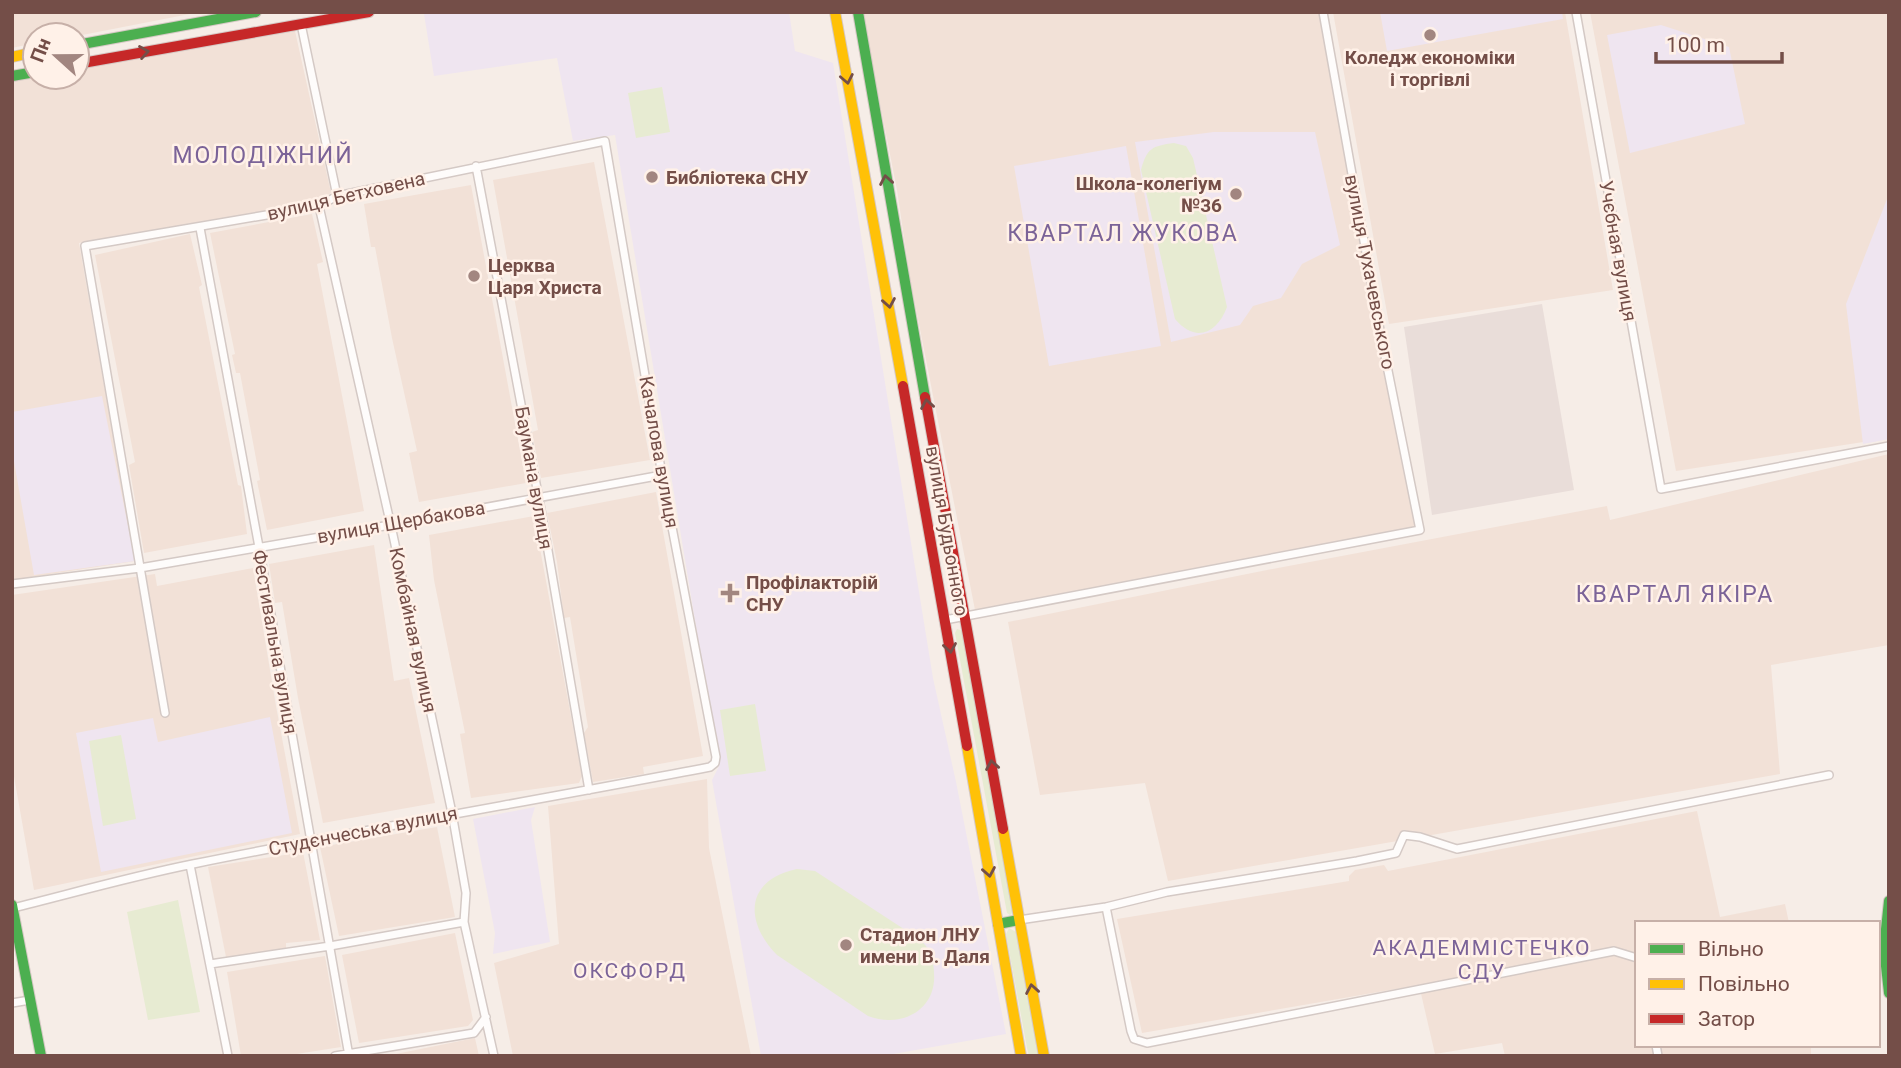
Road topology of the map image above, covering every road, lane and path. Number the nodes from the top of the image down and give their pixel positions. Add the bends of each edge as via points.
1 (256, 12) edge
2 (369, 12) edge
3 (835, 12) edge
4 (858, 12) edge
5 (1323, 12) edge
6 (1576, 12) edge
7 (301, 24) junction
8 (91, 42) edge
9 (91, 62) edge
10 (605, 141) joint
11 (476, 166) junction
12 (337, 196) junction
13 (319, 206) junction
14 (200, 228) junction
15 (1889, 446) edge
16 (662, 475) junction
17 (538, 498) junction
18 (390, 525) junction
19 (259, 547) junction
20 (140, 568) junction
21 (12, 584) edge
22 (965, 616) junction
23 (946, 620) junction
24 (165, 713) dead end
25 (715, 763) joint
26 (1829, 775) dead end
27 (589, 790) junction
28 (452, 813) junction
29 (310, 841) junction
30 (190, 864) junction
31 (1889, 901) edge
32 (12, 907) edge
33 (1106, 907) junction
34 (1019, 920) junction
35 (464, 922) junction
36 (998, 924) junction
37 (330, 946) junction
38 (1635, 957) edge
39 (210, 964) junction
40 (1889, 993) edge
41 (30, 1000) junction
42 (12, 1003) edge
43 (486, 1017) junction
44 (349, 1055) edge
45 (41, 1056) edge
46 (228, 1056) edge
47 (335, 1056) edge
48 (494, 1056) edge
49 (1021, 1056) edge
50 (1044, 1056) edge

1 - 8 main road
2 - 7 main road
3 -> 23 main road, вулиця Будьонного
22 -> 4 main road, вулиця Будьонного
5 - 22 street, вулиця Тухачевського via 1420,530
6 - 15 street, Учєбная вулиця via 1661,489
9 -> 7 main road
7 - 12 street
10 - 11 street, вулиця Бетховена
10 - 16 street, Качалова вулиця
11 - 12 street, вулиця Бетховена
11 - 17 street, Баумана вулиця
12 - 13 street, вулиця Бетховена
13 - 14 street, вулиця Бетховена
13 - 18 street, Комбайная вулиця
14 - 19 street, Фестивальна вулиця
14 - 20 street, вулиця Бетховена via 85,246
16 - 17 street, вулиця Щербакова
16 - 25 street, Качалова вулиця
17 - 18 street, вулиця Щербакова
17 - 27 street, Баумана вулиця
18 - 19 street, вулиця Щербакова
18 - 28 street, Комбайная вулиця
19 - 20 street, вулиця Щербакова
19 - 29 street, Фестивальна вулиця
20 - 21 street, вулиця Щербакова
20 - 24 street
22 - 23 street
34 -> 22 main road, вулиця Будьонного
23 -> 36 main road, вулиця Будьонного
25 - 27 street, Студєнчеська вулиця
26 - 33 street via 1457,849 1404,835 1396,853 1167,892
27 - 28 street, Студєнчеська вулиця
28 - 29 street, Студєнчеська вулиця
28 - 35 street, Комбайная вулиця via 466,893
29 - 30 street, Студєнчеська вулиця
29 - 37 street, Фестивальна вулиця
30 - 32 street, Студєнчеська вулиця
30 - 39 street
31 - 40 main road via 1884,948
32 - 41 main road
33 - 34 street
33 - 38 street via 1131,1031 1134,1039 1147,1043 1614,951
34 - 36 main road
50 -> 34 main road, вулиця Будьонного
35 - 37 street
35 - 43 street, Комбайная вулиця
36 - 49 main road, вулиця Будьонного
37 - 39 street
37 - 44 street, Фестивальна вулиця
39 - 46 street
41 - 42 street
41 - 45 main road
43 - 44 street via 474,1033
43 - 48 street, Комбайная вулиця
44 - 47 street

